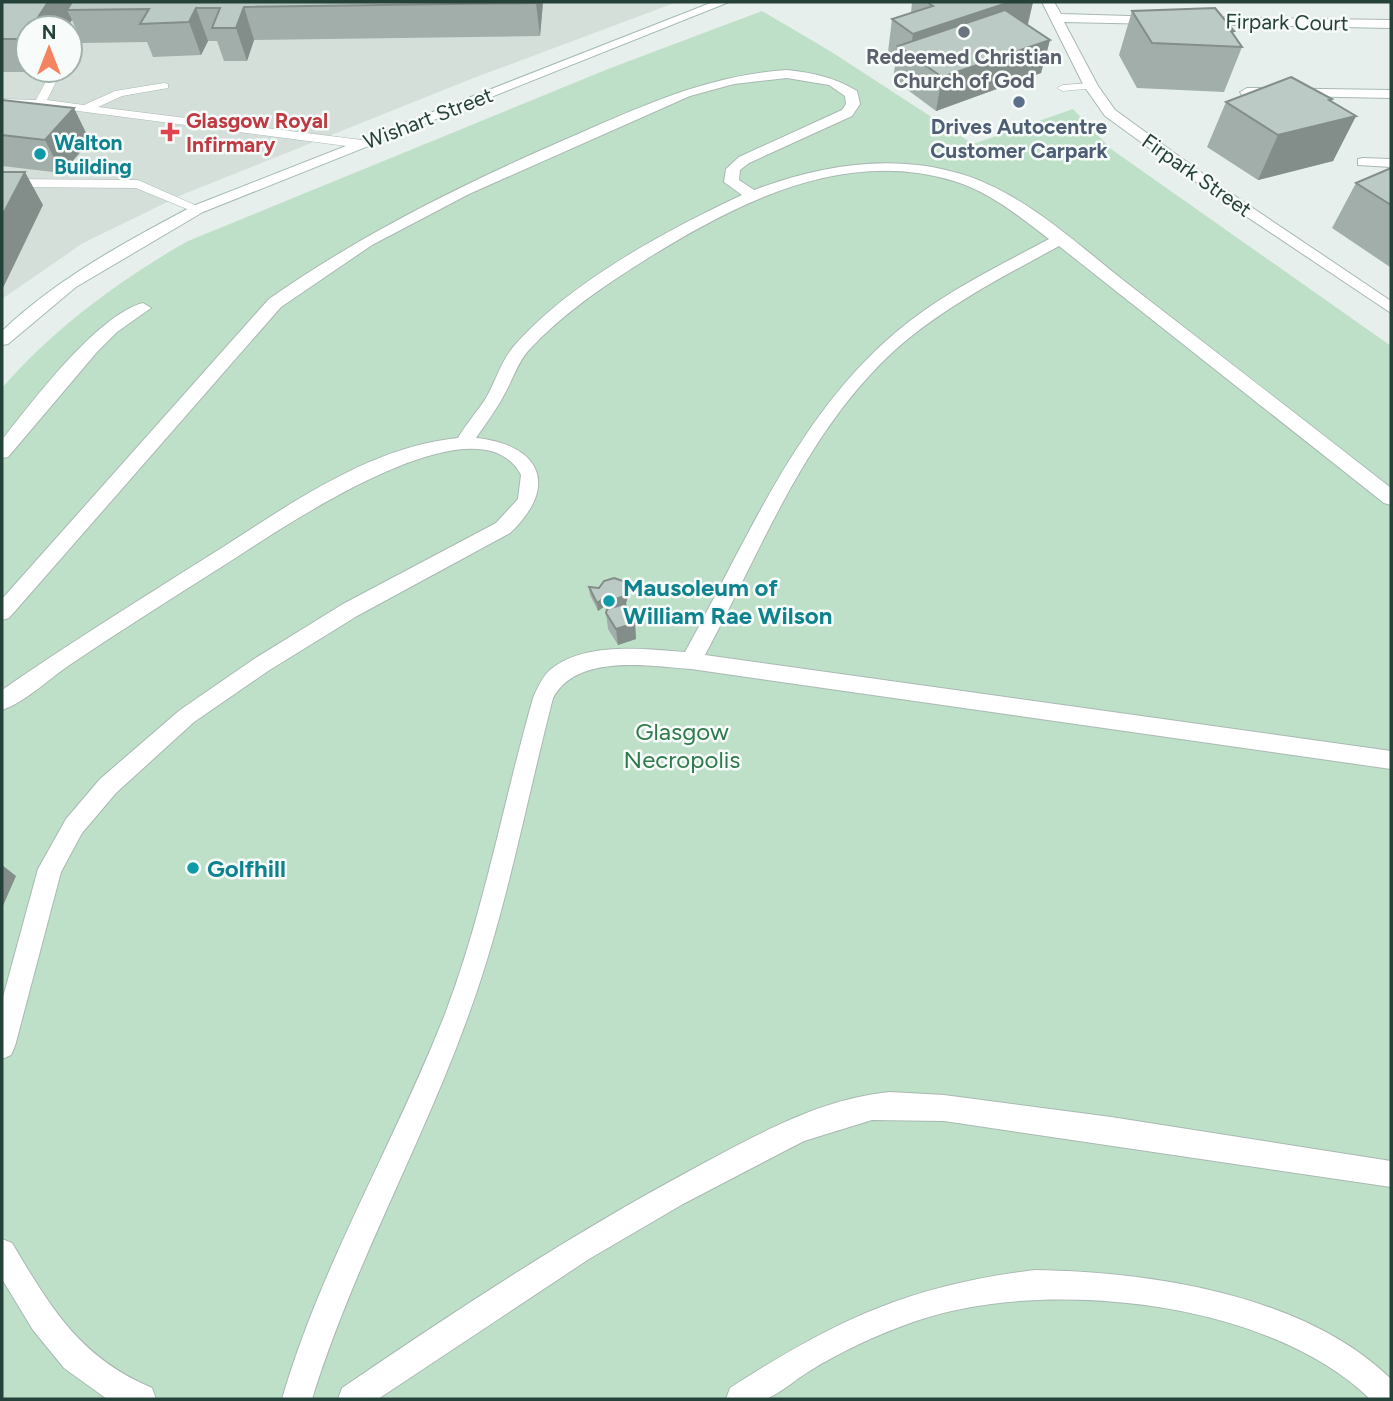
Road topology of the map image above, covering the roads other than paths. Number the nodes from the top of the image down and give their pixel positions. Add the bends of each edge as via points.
1 (93, 2) edge
2 (723, 2) edge
3 (1048, 2) edge
4 (1057, 18) junction
5 (84, 19) edge
6 (1391, 24) edge
7 (50, 84) edge
8 (164, 86) dead end
9 (1091, 86) junction
10 (1063, 88) dead end
11 (1247, 92) edge
12 (1391, 94) edge
13 (2, 102) edge
14 (40, 103) junction
15 (85, 109) junction
16 (362, 144) junction
17 (1363, 162) dead end
18 (1391, 163) edge
19 (2, 183) edge
20 (752, 195) junction
21 (198, 209) junction
22 (1060, 239) junction
23 (1391, 288) edge
24 (1363, 289) junction
25 (1391, 308) edge
26 (143, 309) dead end
27 (2, 341) edge
28 (463, 444) junction
29 (2, 452) edge
30 (1391, 498) edge
31 (2, 612) edge
32 (691, 661) junction
33 (2, 701) edge
34 (1391, 760) edge
35 (2, 1046) edge
36 (1391, 1174) edge
37 (2, 1253) edge
38 (141, 1399) edge
39 (297, 1399) edge
40 (353, 1399) edge
41 (741, 1399) edge
42 (1391, 1399) edge

1 - 5 lane
2 - 16 street, Wishart Street
3 - 4 street, Firpark Street
4 - 6 street, Firpark Court
4 - 9 street, Firpark Street
7 - 14 lane
8 - 15 lane via 120,93
9 - 10 lane
9 - 24 street, Firpark Street via 1110,113
11 - 12 street
13 - 14 lane
14 - 15 lane
15 - 16 lane
16 - 21 street, Wishart Street
17 - 18 street
19 - 21 lane via 138,184
20 - 22 street via 813,174 914,168 986,188
20 - 28 street via 605,278 554,318 521,349
20 - 31 street via 731,182 733,169 847,113 853,104 852,94 824,78 803,75 700,88 378,234 311,276 260,318
21 - 27 street, Wishart Street via 118,252
22 - 30 street
22 - 32 street via 940,307 867,369 790,472
23 - 24 street
24 - 25 street, Firpark Street
26 - 29 street via 127,314
28 - 33 street via 406,457 334,489 93,638
28 - 35 street via 501,449 521,461 533,480 522,510 496,532 350,610 261,665 187,716 117,776 74,827 50,869
32 - 34 street
32 - 39 street via 661,658 582,663 559,675 543,698 495,893 456,1015 332,1295
36 - 40 street via 1008,1116 891,1105 834,1115 642,1213 494,1304
37 - 38 street via 53,1336 76,1362 94,1377
41 - 42 street via 834,1338 936,1298 984,1288 1079,1283 1174,1296 1272,1323 1325,1347 1370,1377

